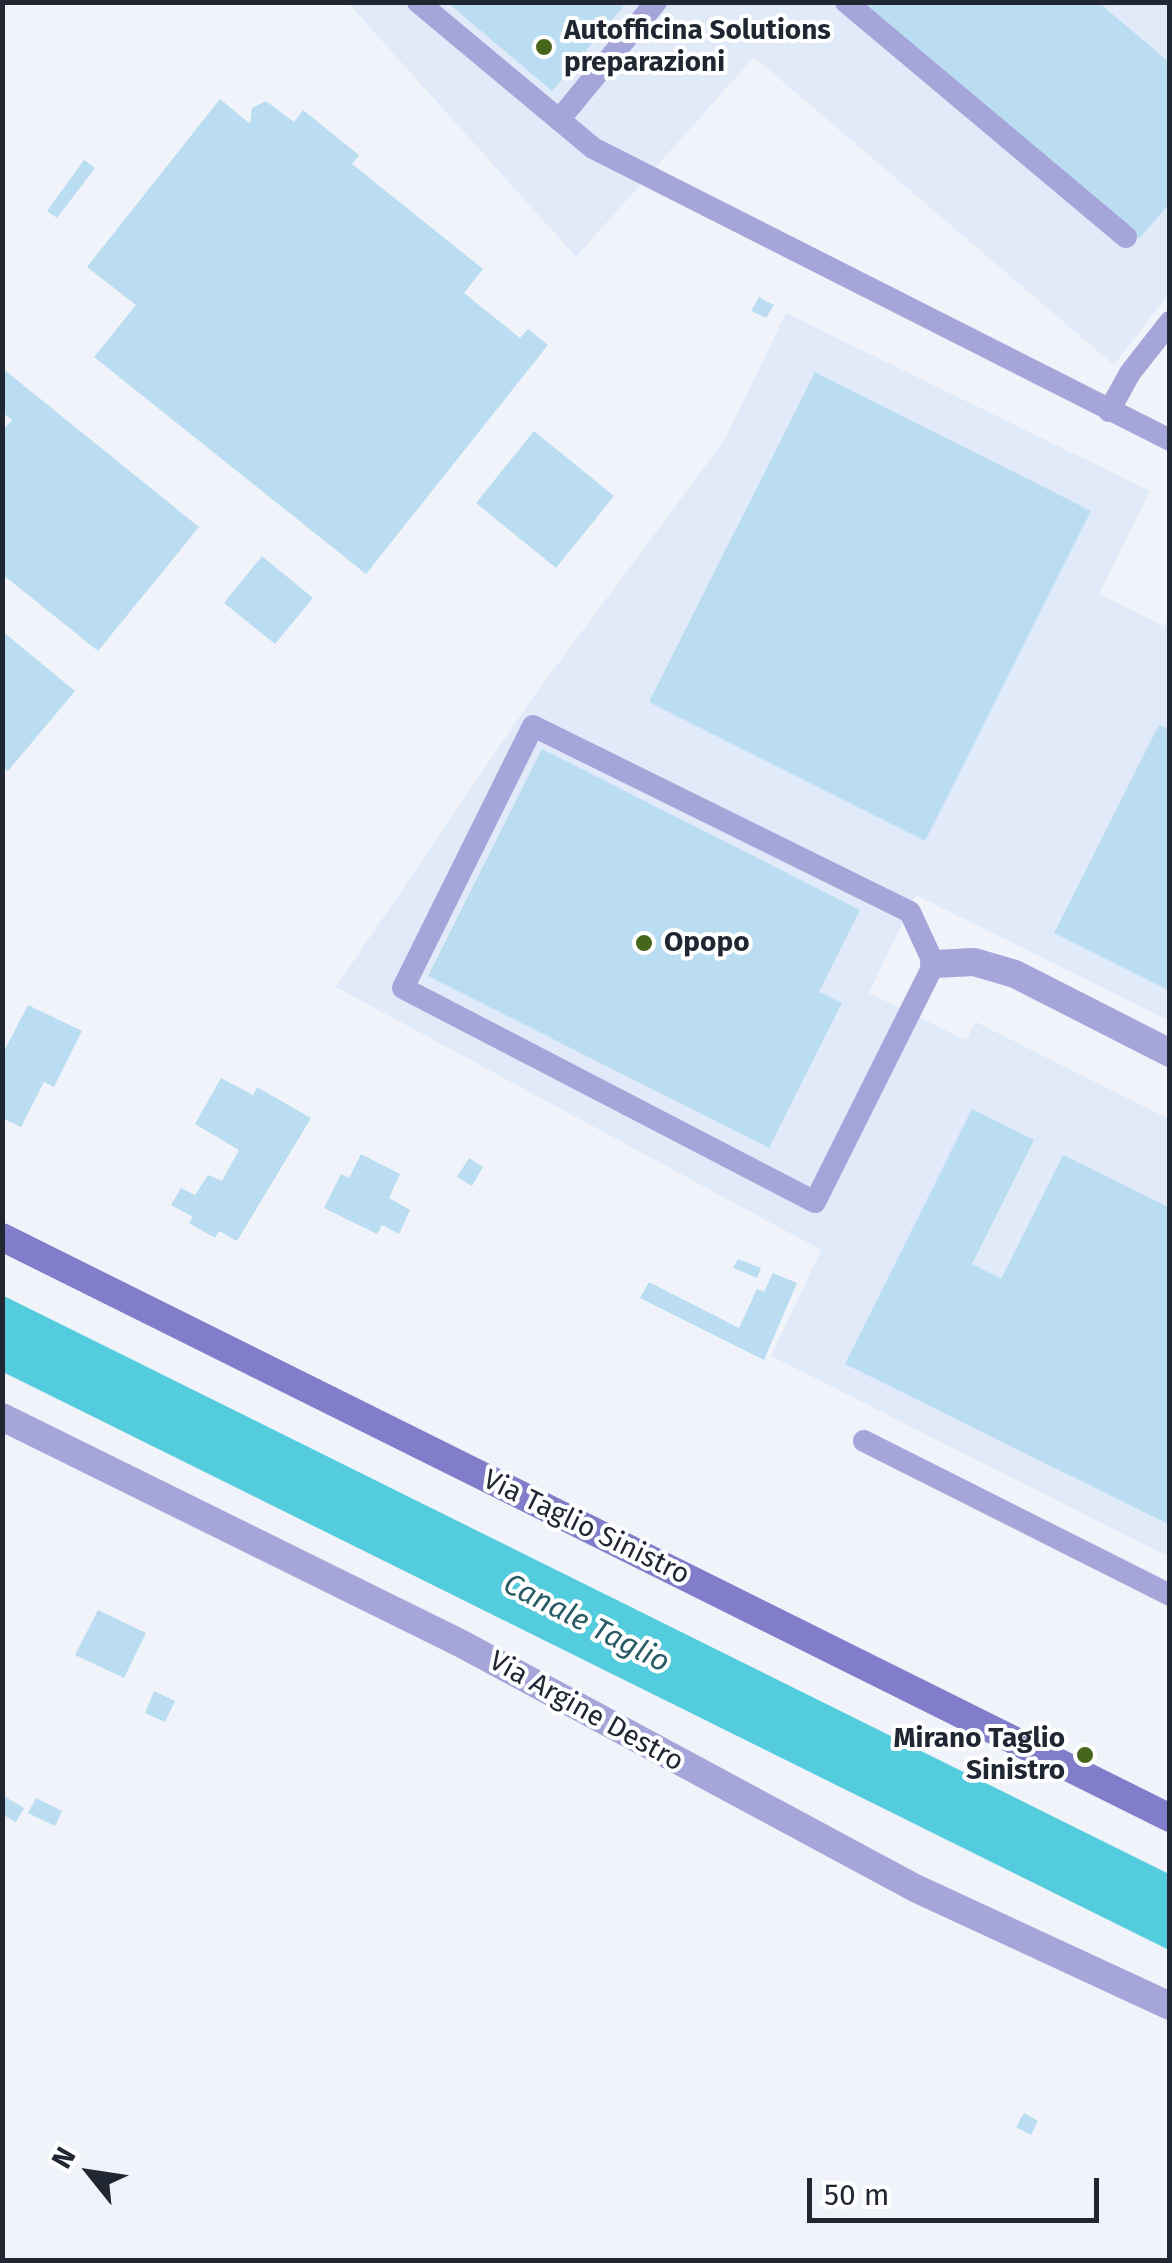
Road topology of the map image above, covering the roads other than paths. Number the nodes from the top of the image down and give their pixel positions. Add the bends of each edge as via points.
1 (418, 2) edge
2 (656, 2) edge
3 (846, 2) edge
4 (558, 120) junction
5 (1126, 237) dead end
6 (1170, 322) edge
7 (1110, 411) junction
8 (1170, 440) edge
9 (934, 964) junction
10 (1170, 1053) edge
11 (2, 1237) edge
12 (2, 1416) edge
13 (864, 1441) dead end
14 (1170, 1595) edge
15 (1170, 1818) edge
16 (1170, 2006) edge

1 - 4 lane
2 - 4 lane
3 - 5 lane
4 - 7 lane via 593,148
6 - 7 lane
7 - 8 lane
9 - 9 lane via 815,1202 403,988 533,726 910,912
9 - 10 street via 974,962 1015,974
11 - 15 main road, Via Taglio Sinistro
12 - 16 street, Via Argine Destro via 460,1643 915,1888
13 - 14 lane

